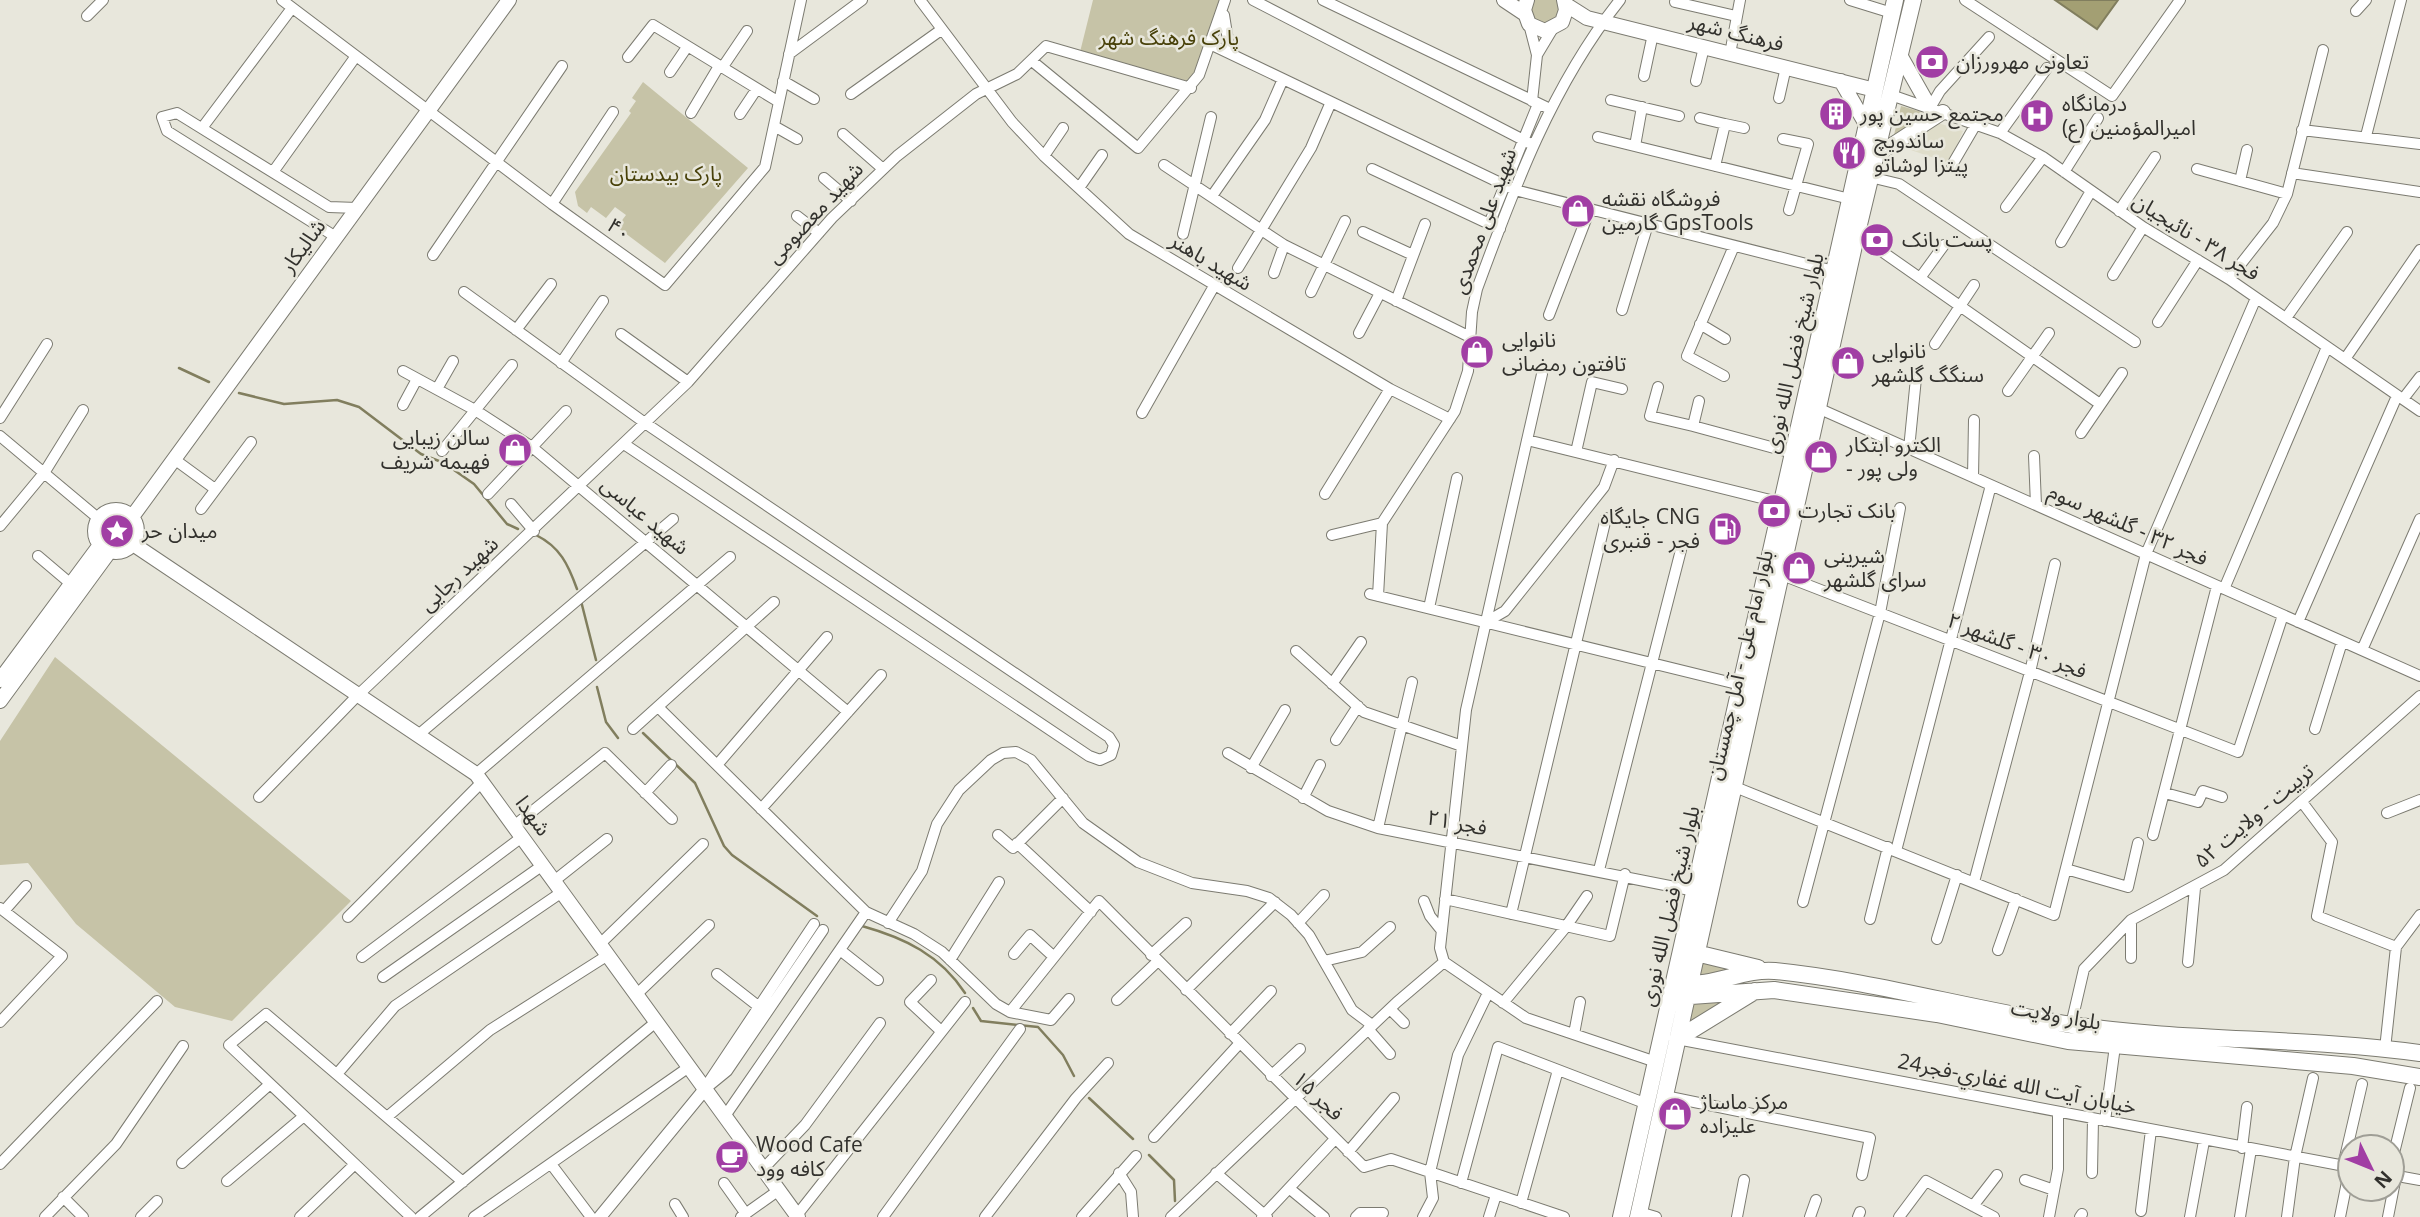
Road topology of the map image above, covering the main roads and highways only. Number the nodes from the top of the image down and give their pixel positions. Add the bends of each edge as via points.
1 (509, 0) edge
2 (1504, 0) edge
3 (1913, 0) edge
4 (1565, 2) edge
5 (1894, 6) edge
6 (1527, 13) edge
7 (1587, 18) junction
8 (1557, 26) junction
9 (1900, 55) junction
10 (1841, 81) junction
11 (1883, 93) junction
12 (1867, 126) junction
13 (1875, 156) junction
14 (132, 517) junction
15 (133, 544) junction
16 (105, 548) junction
17 (0, 680) edge
18 (0, 701) edge
19 (1719, 819) junction
20 (1712, 854) junction
21 (1696, 953) junction
22 (1767, 971) junction
23 (1750, 984) junction
24 (1680, 990) junction
25 (1677, 1039) junction
26 (2420, 1053) edge
27 (2415, 1082) edge
28 (1639, 1215) edge
29 (797, 1216) edge
30 (1621, 1217) edge

1 - 14 main road, شالیکار
2 - 6 main road
3 - 9 main road, بلوار امام علی - آمل چمستان
4 - 7 main road
4 - 8 main road
5 - 11 main road, بلوار شیخ فضل الله نوری via 1879,71
6 - 8 main road via 1539,30
7 - 8 main road
7 - 10 main road, فرهنگ شهر
9 - 11 main road, بلوار امام علی - آمل چمستان
9 - 13 main road via 1937,110
10 - 11 main road, فرهنگ شهر
10 - 12 main road
11 - 12 main road, بلوار شیخ فضل الله نوری
11 - 13 main road, بلوار امام علی - آمل چمستان
12 - 19 main road, بلوار شیخ فضل الله نوری via 1741,685
13 - 19 main road, بلوار امام علی - آمل چمستان via 1735,787
14 - 15 main road via 137,533
14 - 16 main road via 112,510 99,519 94,532
15 - 16 main road via 122,551
15 - 29 main road, شهدا via 479,778
16 - 17 main road via 71,584
16 - 18 main road
19 - 20 main road, بلوار امام علی - آمل چمستان
20 - 21 main road, بلوار امام علی - آمل چمستان
20 - 24 main road, بلوار شیخ فضل الله نوری via 1695,891
21 - 22 main road
21 - 24 main road, بلوار امام علی - آمل چمستان
22 - 23 main road, بلوار ولایت
22 - 26 main road, بلوار ولایت via 1940,998 2071,1025
23 - 24 main road, بلوار ولایت
23 - 25 main road
23 - 27 main road, بلوار ولایت via 2068,1041 2353,1066
24 - 25 main road, بلوار امام علی - آمل چمستان
24 - 30 main road, بلوار شیخ فضل الله نوری via 1656,1062
25 - 28 main road, بلوار امام علی - آمل چمستان

